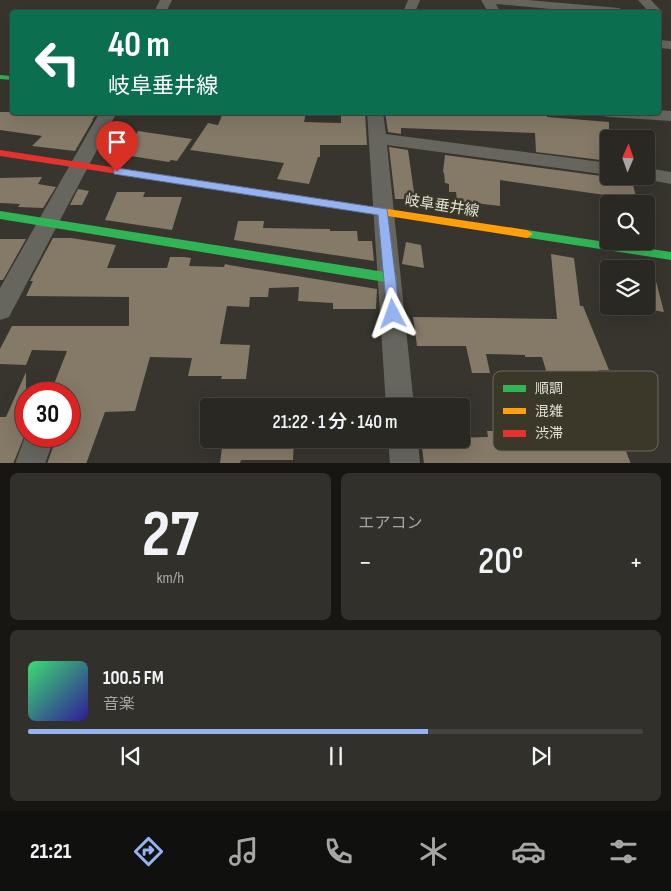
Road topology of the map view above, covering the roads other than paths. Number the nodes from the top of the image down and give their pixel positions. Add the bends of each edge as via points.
1 (644, 0) edge
2 (510, 1) edge
3 (493, 10) edge
4 (599, 10) edge
5 (654, 10) edge
6 (107, 115) edge
7 (375, 115) edge
8 (656, 115) edge
9 (671, 116) edge
10 (377, 138) junction
11 (0, 154) edge
12 (80, 166) junction
13 (600, 168) edge
14 (655, 175) edge
15 (671, 178) edge
16 (383, 212) junction
17 (0, 215) edge
18 (46, 224) junction
19 (671, 256) edge
20 (391, 278) junction
21 (0, 310) edge
22 (399, 398) edge
23 (36, 447) edge
24 (404, 448) edge
25 (30, 463) edge
26 (405, 463) edge

1 - 5 street
2 - 3 street via 487,0
2 - 4 street
6 - 12 street
7 - 10 street
8 - 9 street
10 - 13 street
10 - 16 street
11 - 12 main road, 岐阜垂井線
12 - 16 main road, 岐阜垂井線
12 - 18 street
14 - 15 street
16 - 19 main road, 岐阜垂井線
16 - 20 street
17 - 18 main road
18 - 20 main road
18 - 21 street
20 - 22 street
23 - 25 street
24 - 26 street

